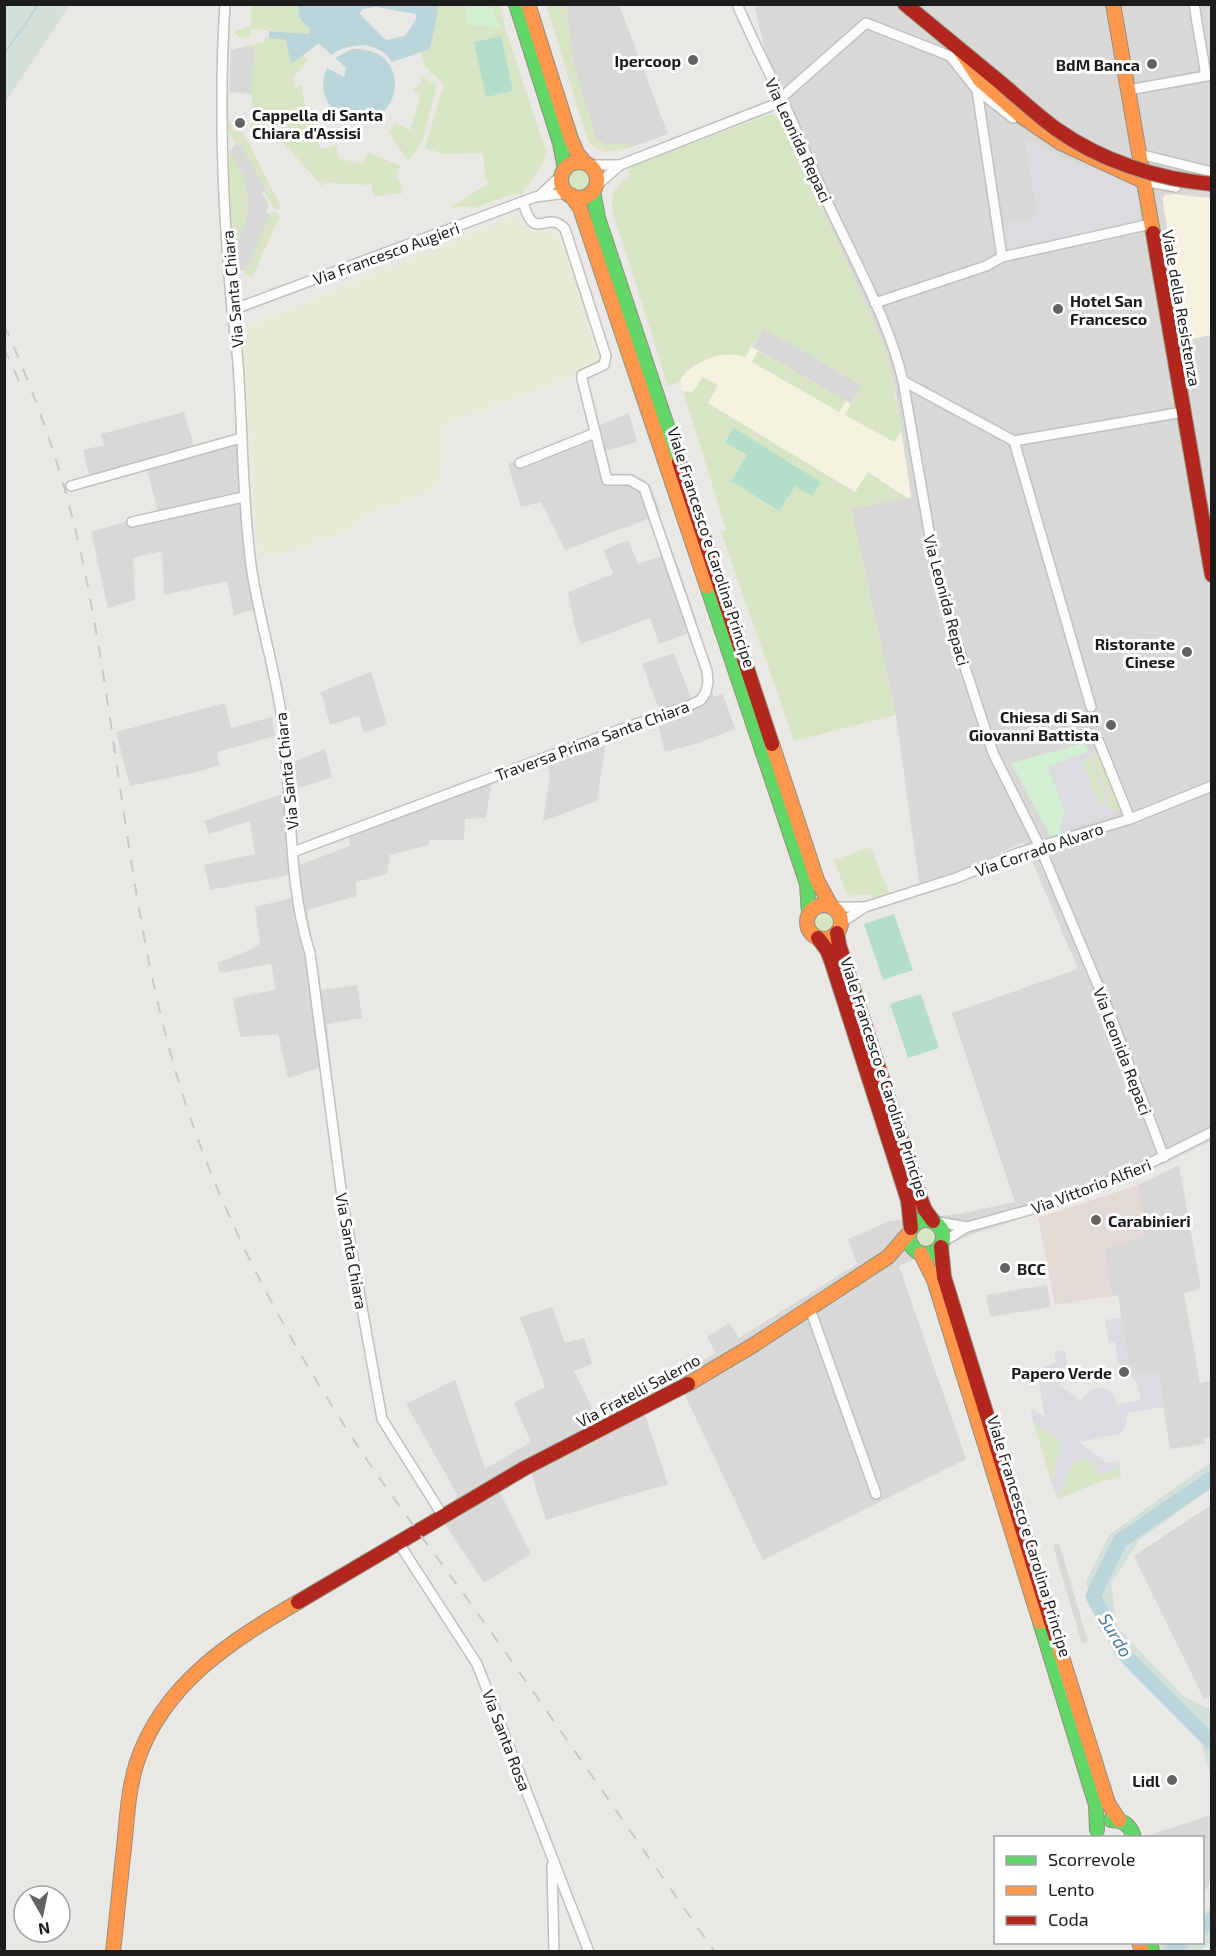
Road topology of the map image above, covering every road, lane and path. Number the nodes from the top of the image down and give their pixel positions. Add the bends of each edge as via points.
1 (225, 4) edge
2 (516, 4) edge
3 (528, 4) edge
4 (737, 4) edge
5 (899, 4) edge
6 (1194, 4) edge
7 (1116, 5) edge
8 (908, 6) edge
9 (961, 51) junction
10 (1209, 75) edge
11 (977, 90) junction
12 (1128, 90) junction
13 (782, 98) junction
14 (1061, 143) junction
15 (1139, 154) junction
16 (588, 164) junction
17 (620, 165) junction
18 (564, 171) junction
19 (1212, 172) edge
20 (1143, 181) junction
21 (1212, 184) edge
22 (595, 188) junction
23 (1212, 191) edge
24 (569, 194) junction
25 (540, 195) junction
26 (523, 202) junction
27 (1151, 224) junction
28 (1002, 257) junction
29 (875, 303) junction
30 (232, 310) junction
31 (903, 381) junction
32 (1183, 412) junction
33 (595, 433) junction
34 (241, 438) junction
35 (1014, 441) junction
36 (520, 463) dead end
37 (71, 486) dead end
38 (243, 496) junction
39 (132, 522) dead end
40 (1207, 522) edge
41 (1212, 575) edge
42 (1091, 707) dead end
43 (1099, 742) dead end
44 (1212, 786) edge
45 (1130, 819) junction
46 (1040, 847) junction
47 (293, 852) junction
48 (832, 907) junction
49 (865, 907) junction
50 (809, 914) junction
51 (839, 928) junction
52 (818, 938) junction
53 (1212, 1132) edge
54 (1164, 1157) junction
55 (933, 1221) junction
56 (967, 1227) junction
57 (910, 1231) junction
58 (942, 1244) junction
59 (919, 1253) junction
60 (888, 1257) junction
61 (810, 1309) junction
62 (876, 1494) dead end
63 (443, 1516) junction
64 (398, 1542) junction
65 (1119, 1820) junction
66 (1096, 1834) edge
67 (1133, 1836) edge
68 (552, 1857) junction
69 (113, 1952) edge
70 (554, 1952) edge
71 (589, 1952) edge

1 - 30 street, Via Santa Chiara via 221,128
2 - 18 street, Viale Francesco e Carolina Principe via 560,143
3 - 16 street, Viale Francesco e Carolina Principe via 571,139
4 - 13 street, Via Leonida Repaci
5 - 8 street
6 - 10 street
7 - 12 street, Viale della Resistenza
8 - 9 street
9 - 14 street via 980,80 1021,116
9 - 21 street, bridge via 1062,132 1091,149 1160,175
10 - 12 street
11 - 13 street via 950,56 866,23
11 - 14 street via 1022,125
11 - 28 street
12 - 15 street, Viale della Resistenza
13 - 17 street via 773,105
13 - 29 street, Via Leonida Repaci
14 - 20 street
15 - 19 street
15 - 20 street, Viale della Resistenza
16 - 17 street
16 - 18 street via 574,163
16 - 22 street, Viale Francesco e Carolina Principe via 596,174
17 - 22 street
18 - 24 street, Viale Francesco e Carolina Principe via 562,186
18 - 25 street, Via Francesco Augieri
20 - 23 street
20 - 27 street, Viale della Resistenza
22 - 24 street via 583,197
22 - 48 street, Viale Francesco e Carolina Principe via 598,218 802,836 817,880
24 - 25 street, Via Francesco Augieri
24 - 50 street, Viale Francesco e Carolina Principe via 580,208 689,528 807,884
25 - 26 street, Via Francesco Augieri
26 - 30 street, Via Francesco Augieri
26 - 33 street, Traversa Prima Santa Chiara via 532,223 553,222 565,229 605,349 604,365 582,375
27 - 28 street
27 - 32 street, Viale della Resistenza
28 - 29 street via 986,266
29 - 31 street, Via Leonida Repaci via 896,352
30 - 34 street, Via Santa Chiara
31 - 35 street
31 - 46 street, Via Leonida Repaci via 934,560 959,649 993,753
32 - 35 street
32 - 40 street, Viale della Resistenza
33 - 36 street
33 - 47 street, Traversa Prima Santa Chiara via 607,480 630,480 646,493 707,671 706,692 701,700
34 - 37 street
34 - 38 street, Via Santa Chiara
35 - 42 street
38 - 39 street
38 - 47 street, Via Santa Chiara via 251,567 284,734
40 - 41 street, Viale della Resistenza
43 - 45 street
44 - 45 street, Via Corrado Alvaro
45 - 46 street, Via Corrado Alvaro
46 - 49 street, Via Corrado Alvaro
46 - 54 street, Via Leonida Repaci
47 - 63 street, Via Santa Chiara via 302,928 321,1024 342,1197 382,1419
48 - 49 street, Via Corrado Alvaro
48 - 50 street via 821,905
48 - 51 street, Viale Francesco e Carolina Principe via 839,912
49 - 51 street, Via Corrado Alvaro
50 - 52 street, Viale Francesco e Carolina Principe via 810,930
51 - 52 street, Viale Francesco e Carolina Principe via 828,938
51 - 55 street, Viale Francesco e Carolina Principe via 839,945 872,1051 920,1197
52 - 57 street, Viale Francesco e Carolina Principe via 832,963 873,1088 908,1200
53 - 54 street, Via Vittorio Alfieri
54 - 56 street, Via Vittorio Alfieri via 1085,1191
55 - 56 street, Via Vittorio Alfieri
55 - 57 street, Viale Francesco e Carolina Principe via 919,1221
55 - 58 street, Viale Francesco e Carolina Principe via 943,1232
56 - 58 street, Via Vittorio Alfieri
57 - 59 street, Viale Francesco e Carolina Principe via 910,1244
57 - 60 street, Via Fratelli Salerno
58 - 59 street via 932,1254
58 - 65 street, Viale Francesco e Carolina Principe via 944,1277 1011,1496 1108,1803
59 - 60 street, Via Fratelli Salerno
59 - 66 street, Viale Francesco e Carolina Principe via 934,1280 1093,1794
60 - 61 street, Via Fratelli Salerno
61 - 62 street
61 - 63 street, Via Fratelli Salerno via 687,1384 525,1468
63 - 64 street, Via Fratelli Salerno
64 - 68 street, Via Santa Rosa via 477,1664
64 - 69 street, Via Fratelli Salerno via 211,1656 159,1717 141,1753 129,1797
65 - 66 street, Viale Francesco e Carolina Principe via 1108,1820
65 - 67 street, Viale Francesco e Carolina Principe via 1128,1825
68 - 70 street
68 - 71 street, Via Santa Rosa

